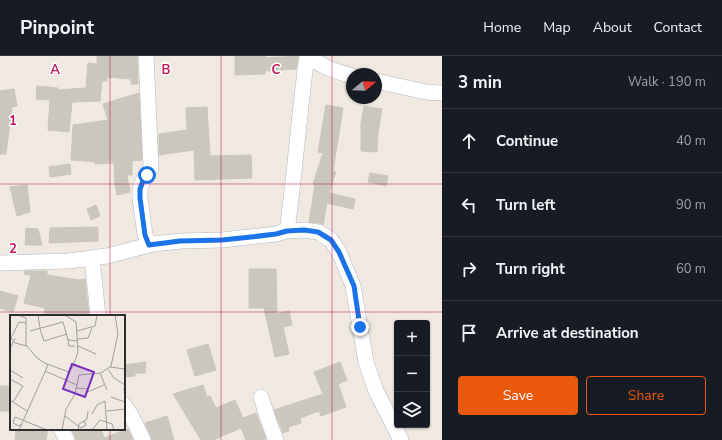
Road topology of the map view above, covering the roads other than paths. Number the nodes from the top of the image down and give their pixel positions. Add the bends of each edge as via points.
1 (146, 56) edge
2 (308, 56) edge
3 (346, 74) edge
4 (382, 82) edge
5 (442, 93) edge
6 (287, 231) junction
7 (149, 245) junction
8 (92, 258) junction
9 (0, 263) edge
10 (98, 315) edge
11 (261, 397) dead end
12 (125, 406) edge
13 (62, 430) edge
14 (67, 440) edge
15 (143, 440) edge
16 (276, 440) edge
17 (401, 440) edge

1 - 7 street via 151,168 140,189 140,198 145,235
2 - 3 street via 331,70
2 - 6 street
4 - 5 street
6 - 7 street via 222,240
6 - 17 street via 318,232 331,240 339,252 354,286 366,362 376,391
7 - 8 street
8 - 9 street
8 - 10 street
11 - 16 street
12 - 15 street
13 - 14 street

